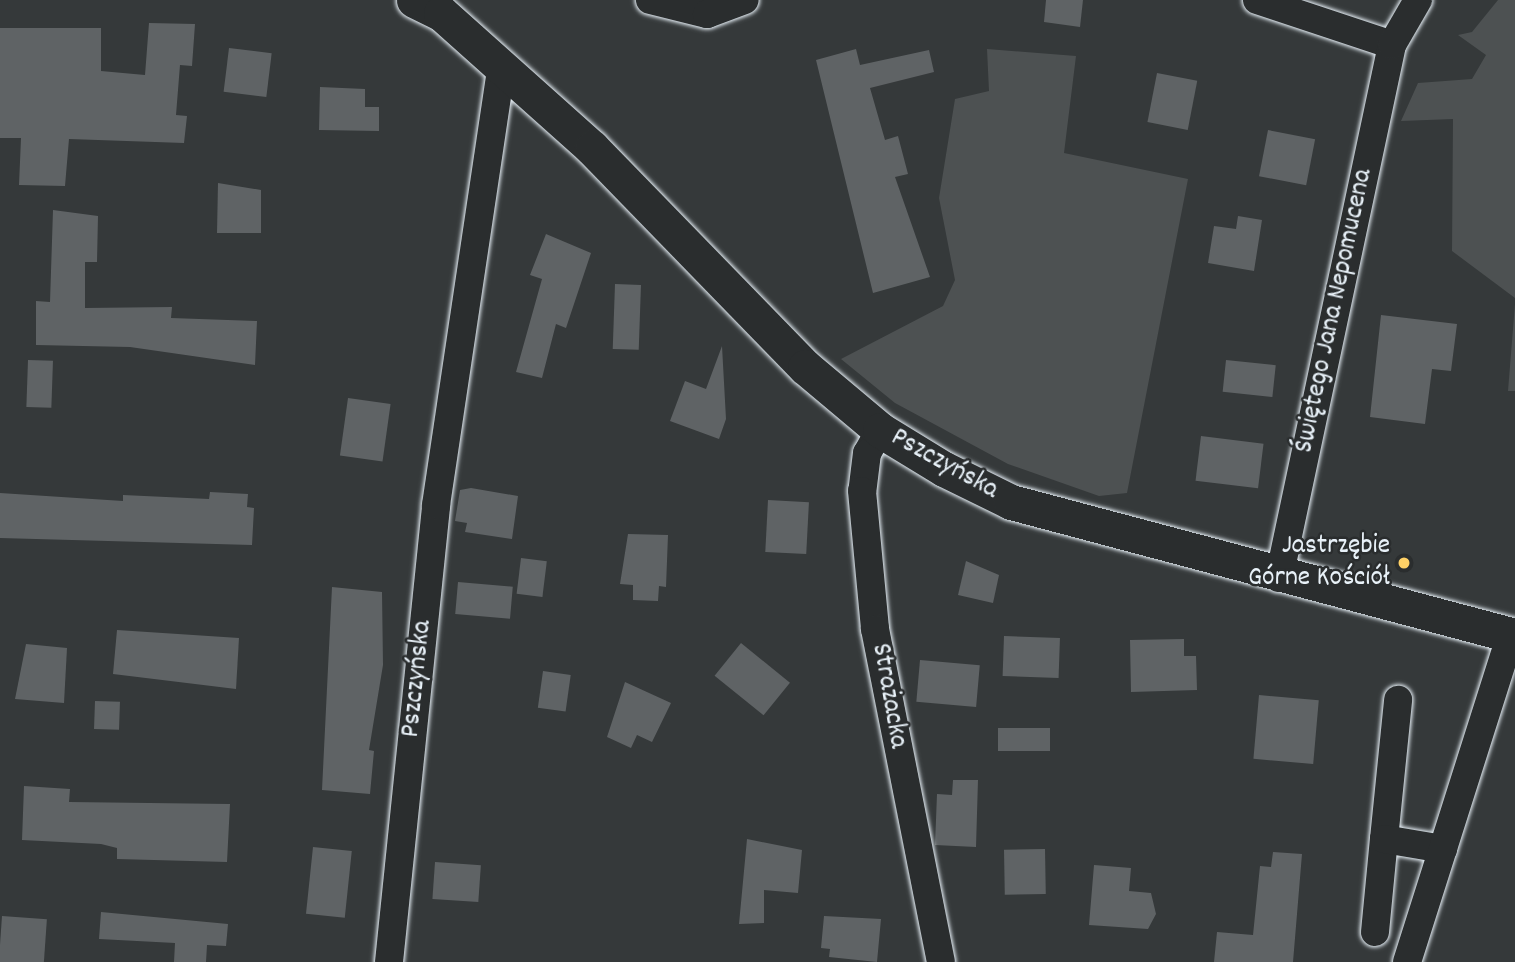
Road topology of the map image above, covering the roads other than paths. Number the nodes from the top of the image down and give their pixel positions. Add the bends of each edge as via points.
1 (650, 0) edge
2 (745, 0) edge
3 (1256, 0) edge
4 (1418, 0) edge
5 (436, 4) edge
6 (1392, 45) junction
7 (502, 65) junction
8 (873, 442) junction
9 (1279, 578) junction
10 (1513, 636) edge
11 (1398, 700) dead end
12 (1384, 839) junction
13 (1443, 849) junction
14 (1375, 932) dead end
15 (389, 962) edge
16 (941, 962) edge
17 (1407, 962) edge

1 - 2 street via 707,14
3 - 6 street
4 - 6 street, Świętego Jana Nepomucena
5 - 7 street, Pszczyńska
6 - 9 street, Świętego Jana Nepomucena
7 - 8 street, Pszczyńska via 805,367
7 - 15 street, Pszczyńska via 436,505
8 - 9 street, Pszczyńska via 1011,502
8 - 16 street, Strażacka via 862,491 875,629
9 - 10 street, Pszczyńska
10 - 13 street
11 - 12 street
12 - 13 street
12 - 14 street
13 - 17 street

